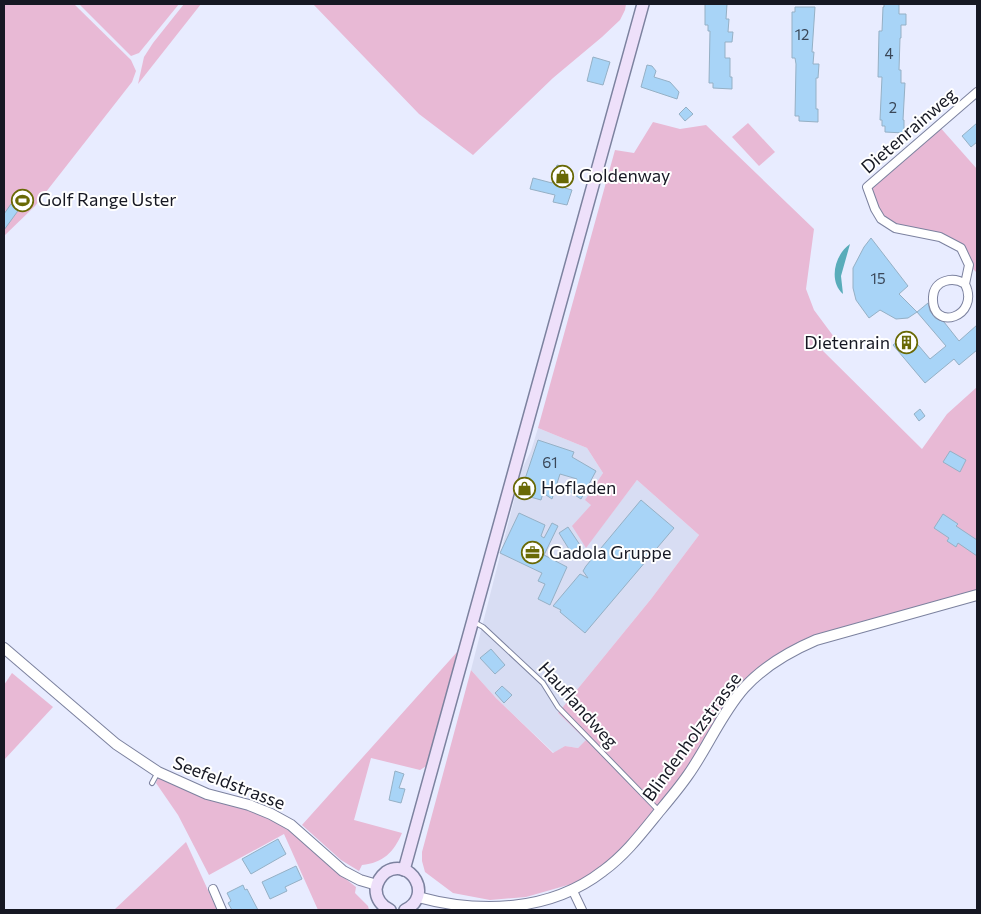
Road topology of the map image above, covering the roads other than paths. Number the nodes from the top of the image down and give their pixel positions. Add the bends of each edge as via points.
1 (643, 4) edge
2 (977, 92) edge
3 (965, 284) junction
4 (977, 595) edge
5 (472, 621) junction
6 (4, 648) edge
7 (158, 772) junction
8 (152, 783) dead end
9 (659, 812) junction
10 (404, 870) junction
11 (377, 885) junction
12 (213, 889) dead end
13 (572, 889) junction
14 (418, 897) junction
15 (580, 909) edge
16 (222, 910) edge
17 (390, 910) edge
18 (405, 910) edge

1 - 5 main road
2 - 3 street, Dietenrainweg via 867,186 881,219 895,228 940,237 961,248 969,265
3 - 3 street, Dietenrainweg via 947,280 936,287 932,299 937,311 948,318 966,313 972,295
4 - 9 street, Blindenholzstrasse via 816,640 774,661 743,689 689,774
5 - 9 lane, Hauflandweg via 483,627 543,683 558,707
5 - 10 main road
6 - 7 street, Seefeldstrasse via 116,744
7 - 8 lane
7 - 11 street, Seefeldstrasse via 207,794 271,814 292,825 344,871
9 - 13 street, Blindenholzstrasse via 614,862
10 - 11 main road via 390,870
10 - 14 main road via 415,877
11 - 17 main road via 378,898
12 - 16 street
13 - 14 street, Blindenholzstrasse via 528,904 488,908
13 - 15 street
14 - 18 main road

